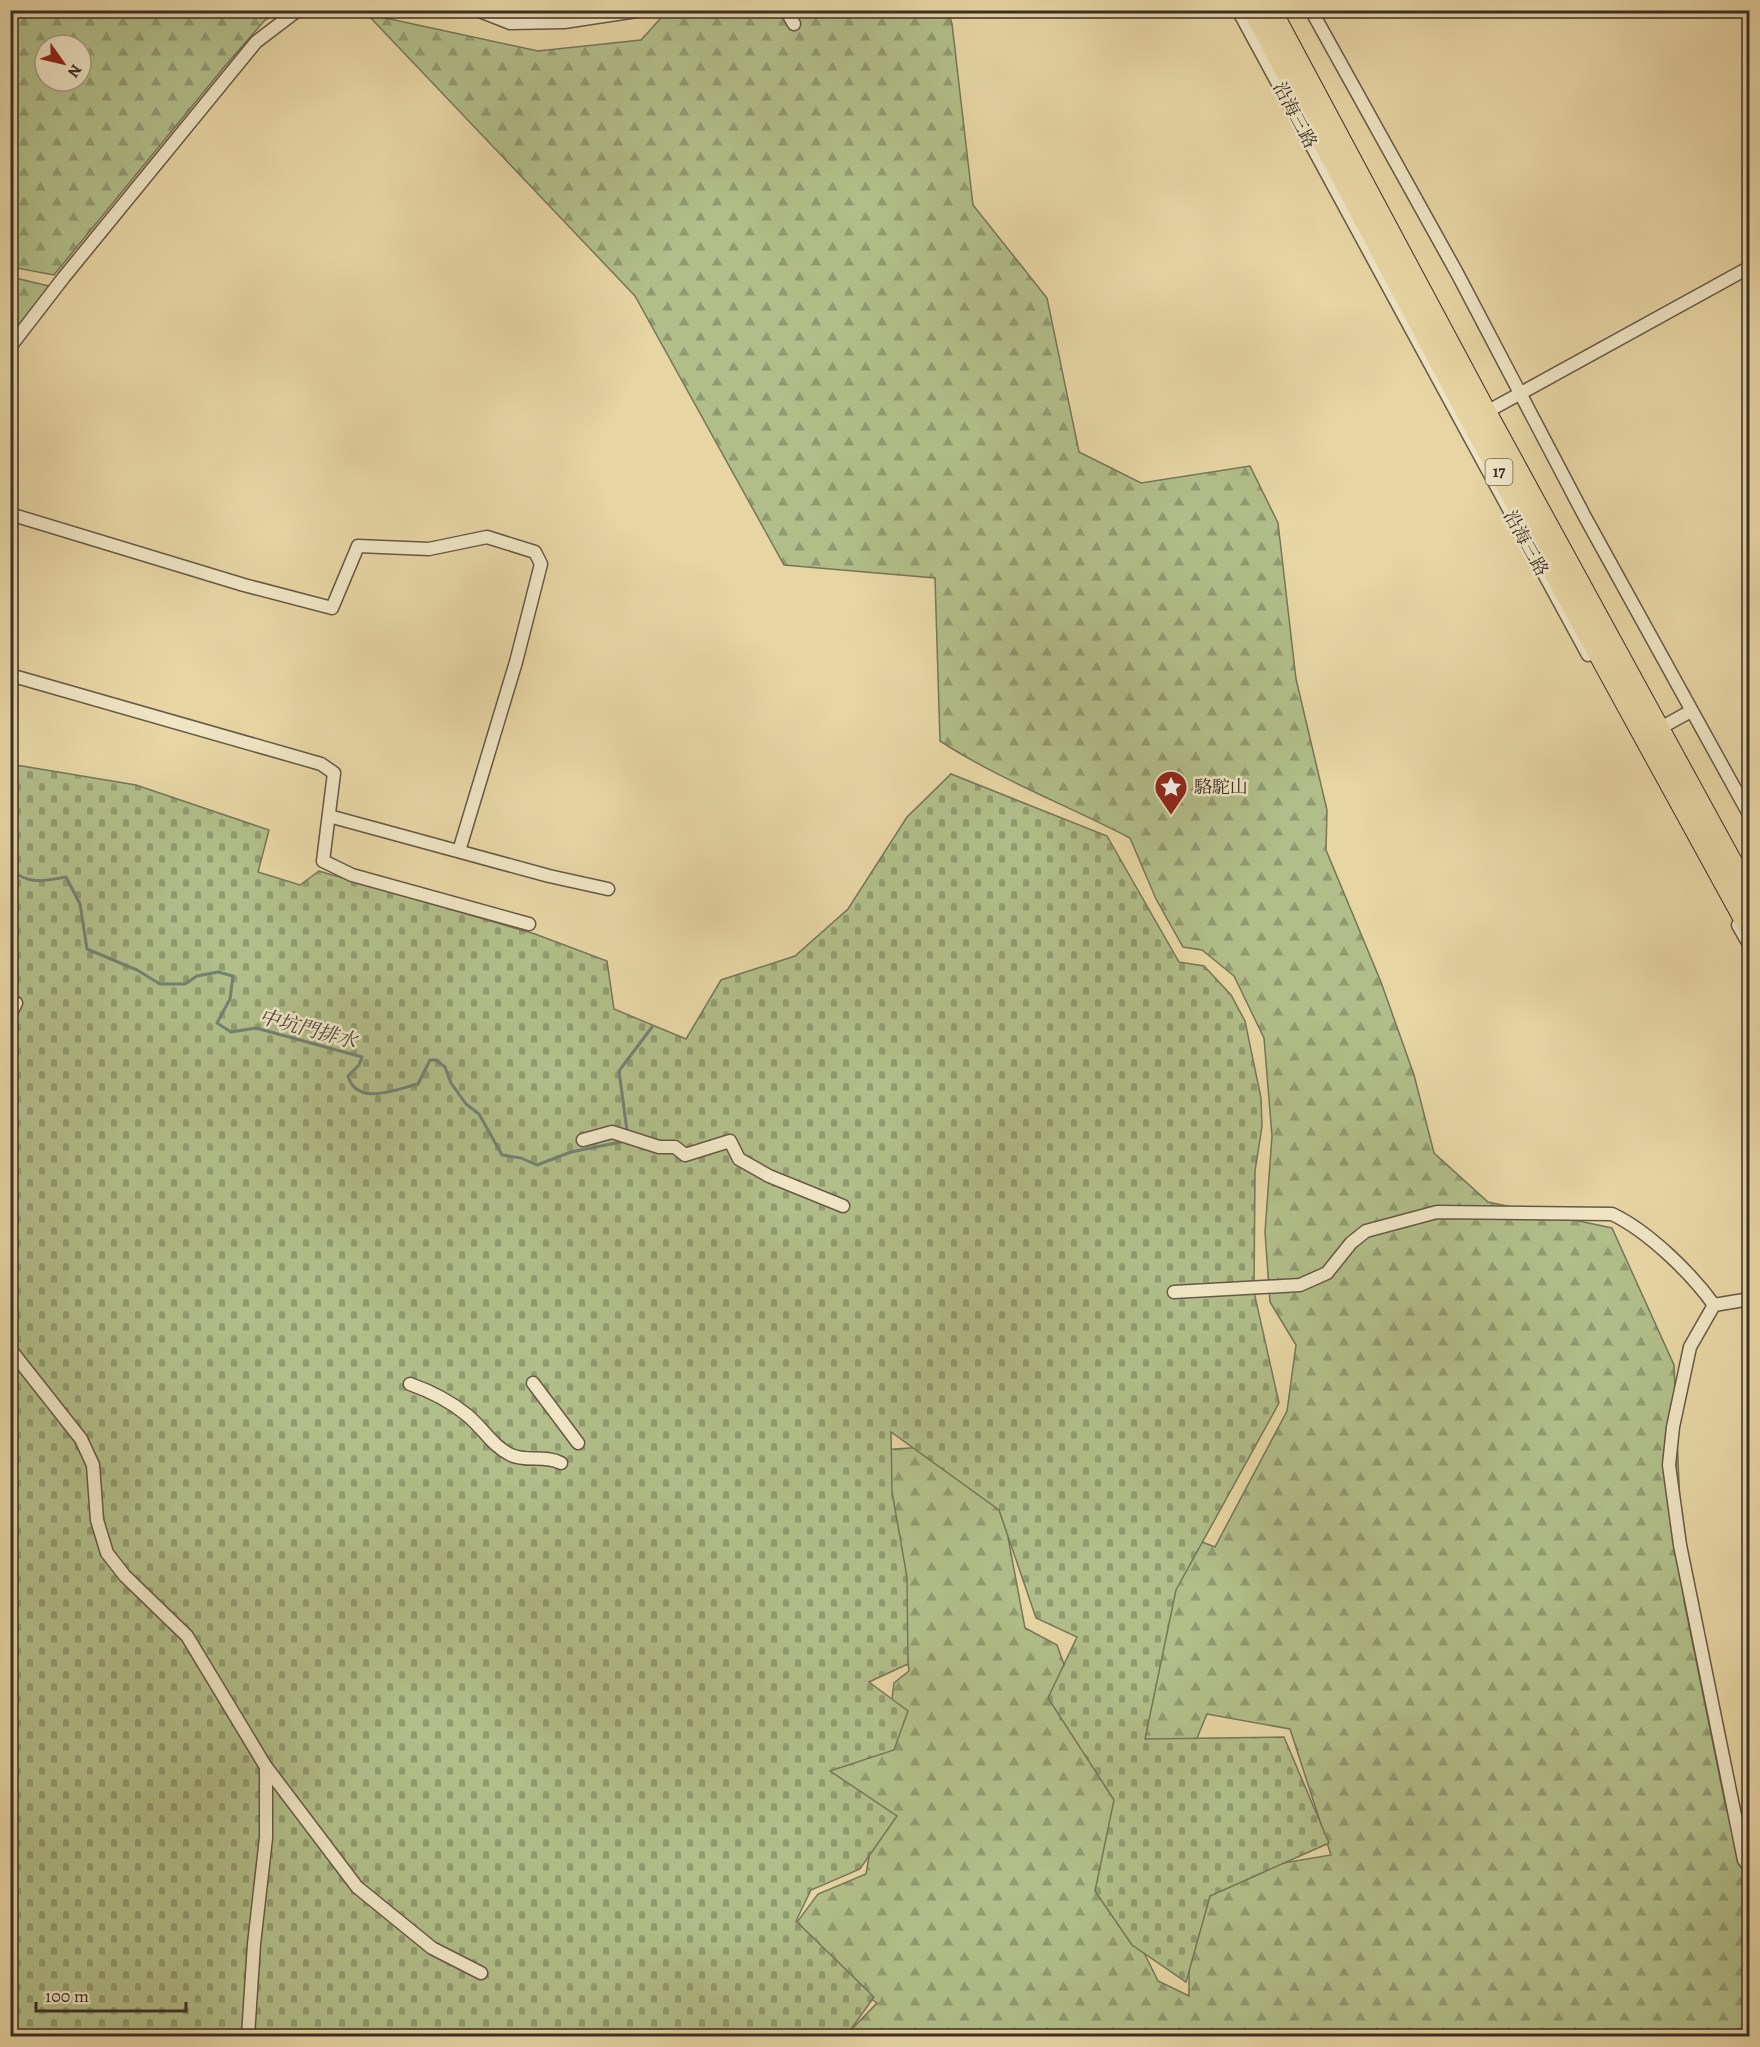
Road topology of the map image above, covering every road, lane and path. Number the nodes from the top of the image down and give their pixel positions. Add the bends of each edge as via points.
1 (298, 10) edge
2 (477, 10) edge
3 (643, 10) edge
4 (786, 10) edge
5 (1238, 10) edge
6 (1253, 10) edge
7 (1271, 10) edge
8 (1311, 10) edge
9 (794, 24) dead end
10 (1279, 56) junction
11 (1321, 135) junction
12 (1374, 235) junction
13 (1749, 267) edge
14 (10, 347) edge
15 (1437, 353) junction
16 (1518, 393) junction
17 (1473, 420) junction
18 (10, 514) edge
19 (1575, 607) junction
20 (10, 675) edge
21 (1691, 711) junction
22 (1646, 736) junction
23 (329, 816) junction
24 (1749, 816) edge
25 (459, 851) junction
26 (608, 889) dead end
27 (1749, 895) edge
28 (529, 924) dead end
29 (1749, 930) edge
30 (1749, 946) edge
31 (16, 1003) dead end
32 (10, 1015) edge
33 (584, 1140) dead end
34 (843, 1206) dead end
35 (1174, 1292) dead end
36 (1749, 1299) edge
37 (1714, 1305) junction
38 (10, 1349) edge
39 (533, 1383) dead end
40 (410, 1384) dead end
41 (578, 1443) dead end
42 (561, 1463) dead end
43 (266, 1767) junction
44 (1749, 1868) edge
45 (481, 1973) dead end
46 (248, 2037) edge

1 - 14 street via 256,42
2 - 3 street via 510,23 564,22
4 - 9 street
5 - 10 street, 沿海三路
6 - 10 main road, 沿海三路 / 17
7 - 10 main road, 沿海三路 / 17
8 - 16 street
10 - 11 main road, 沿海三路 / 17
10 - 11 street, 沿海三路
11 - 12 main road, 沿海三路 / 17
11 - 12 street, 沿海三路
12 - 15 main road, 沿海三路 / 17
12 - 15 street, 沿海三路
13 - 16 street
15 - 17 main road, 沿海三路 / 17
15 - 17 street, 沿海三路
16 - 17 street
16 - 21 street
17 - 19 main road, 沿海三路 / 17
17 - 19 street, 沿海三路
18 - 25 street via 332,608 358,546 429,549 487,537 535,552 541,564 522,640
19 - 22 main road, 沿海三路 / 17
19 - 22 street, 沿海三路
20 - 23 street via 321,764 334,773
21 - 22 street
21 - 24 street
22 - 27 main road, 沿海三路 / 17
22 - 29 main road, 沿海三路 / 17
22 - 30 street, 沿海三路
23 - 25 street
23 - 28 street via 323,861 352,875
25 - 26 street
31 - 32 street
33 - 34 street via 612,1132 659,1147 675,1147 685,1155 730,1141 739,1159 769,1176
35 - 37 street via 1300,1285 1327,1273 1366,1231 1437,1212 1612,1214 1631,1223 1701,1287
36 - 37 street
37 - 44 street via 1690,1347 1669,1465 1680,1545 1744,1860
38 - 43 street via 81,1439 93,1465 97,1520 107,1553 125,1576 187,1636
39 - 41 street
40 - 42 street via 434,1393 467,1415 495,1446 514,1456 552,1458
43 - 45 street via 357,1887 432,1948
43 - 46 street via 266,1838

